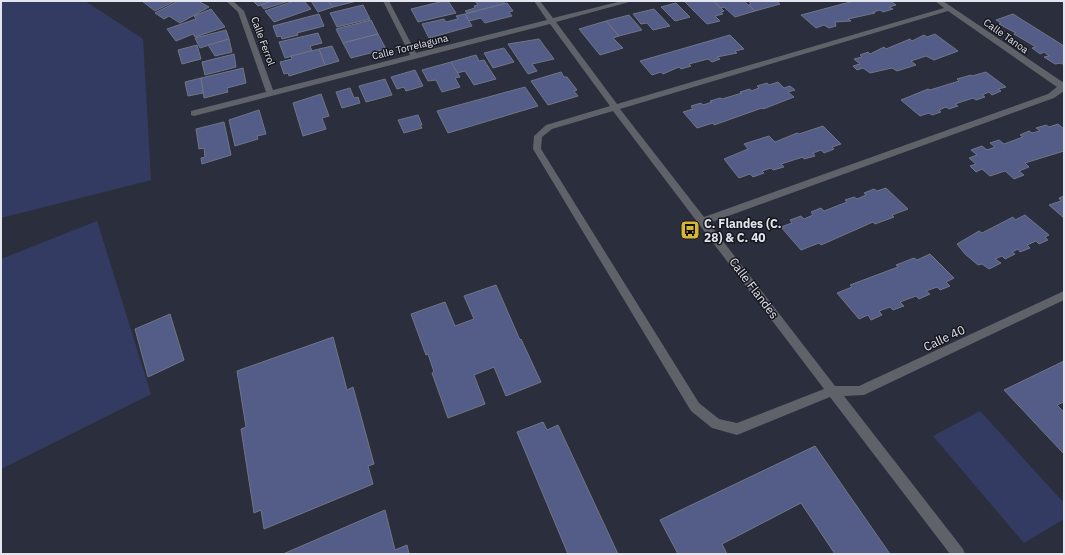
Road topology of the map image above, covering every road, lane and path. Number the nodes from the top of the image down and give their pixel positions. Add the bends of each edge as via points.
1 (229, 1) edge
2 (386, 1) edge
3 (537, 1) edge
4 (630, 1) edge
5 (938, 1) edge
6 (949, 9) junction
7 (553, 22) junction
8 (414, 56) junction
9 (1063, 87) edge
10 (270, 93) junction
11 (615, 108) junction
12 (194, 113) dead end
13 (704, 221) junction
14 (1064, 295) edge
15 (832, 391) junction
16 (958, 554) edge

1 - 10 street, Calle Ferrol via 241,11
2 - 8 street
3 - 7 street, Calle Flandes
4 - 7 street, Calle Torrelaguna
5 - 6 street, Calle Tanoa
6 - 9 street, Calle Tanoa
6 - 11 street
7 - 8 street, Calle Torrelaguna
7 - 11 street, Calle Flandes
8 - 10 street, Calle Torrelaguna
9 - 13 street via 1051,96
10 - 12 street, Calle Torrelaguna
11 - 13 street, Calle Flandes
11 - 15 street via 549,127 538,136 537,149 696,407 716,424 737,429
13 - 15 street, Calle Flandes
14 - 15 street, Calle 40 via 860,391
15 - 16 street, Calle Flandes

